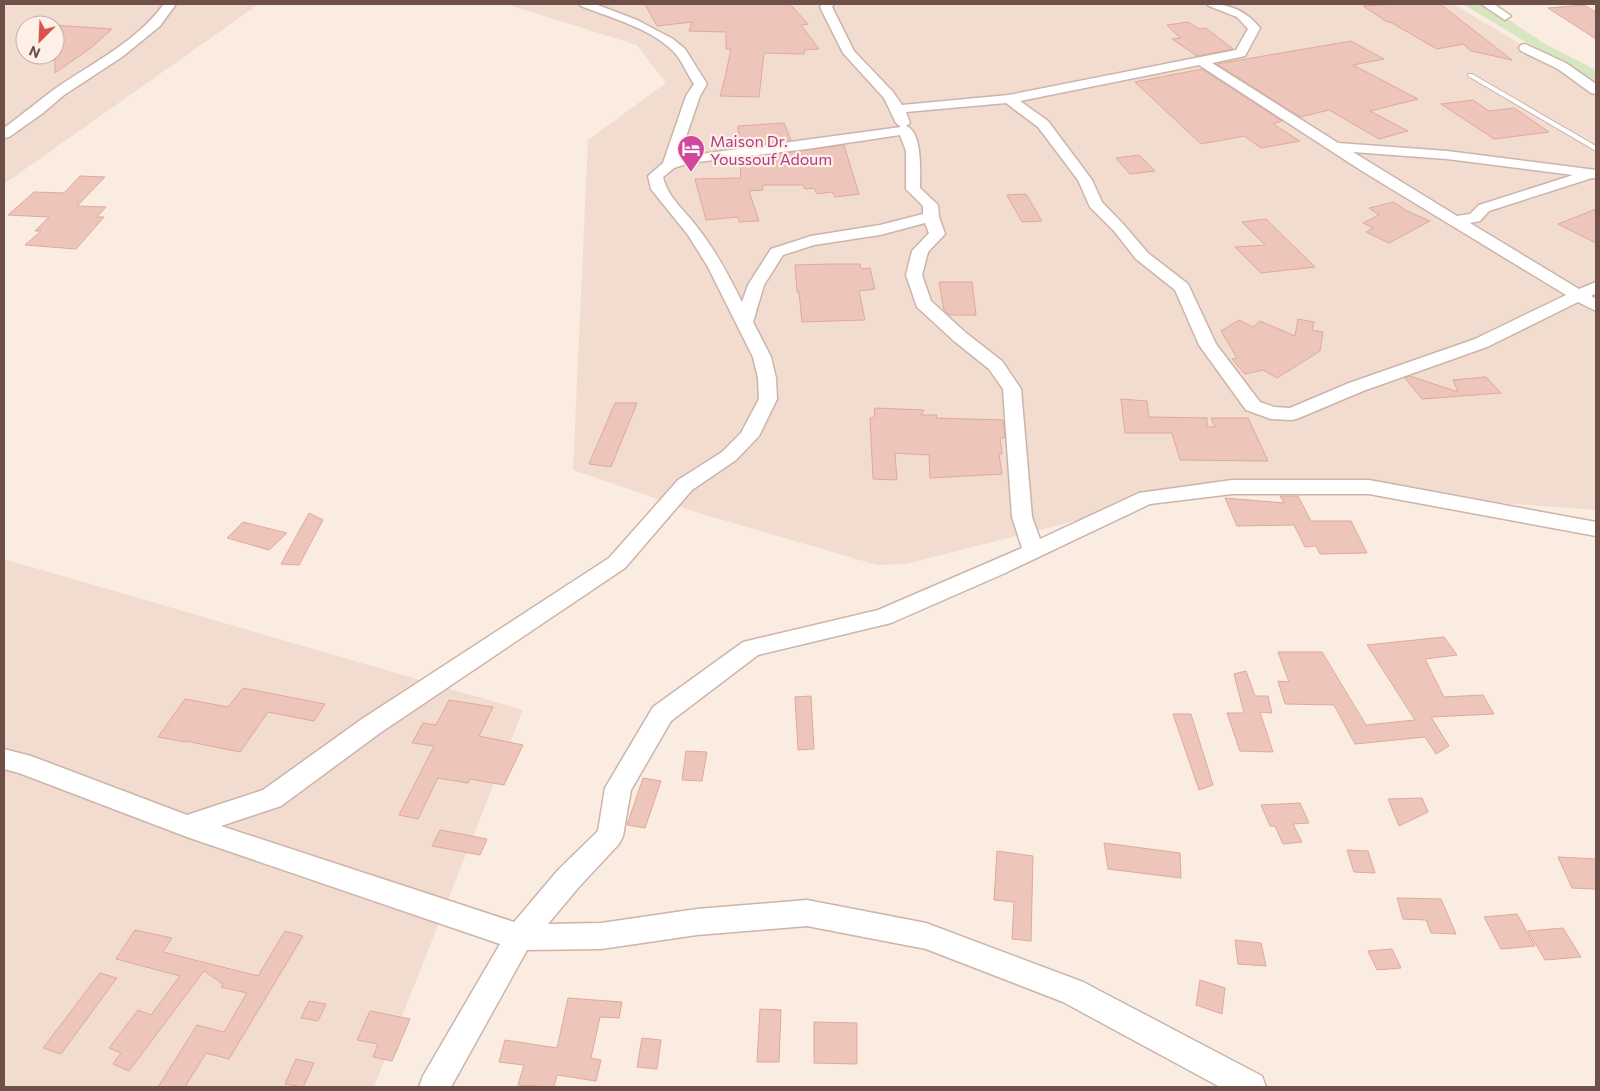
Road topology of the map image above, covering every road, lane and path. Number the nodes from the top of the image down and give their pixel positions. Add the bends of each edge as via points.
1 (170, 4) edge
2 (585, 4) edge
3 (828, 4) edge
4 (1213, 4) edge
5 (1487, 4) edge
6 (1505, 16) dead end
7 (1525, 48) dead end
8 (1200, 61) junction
9 (1470, 75) dead end
10 (1596, 90) edge
11 (1009, 98) junction
12 (899, 109) junction
13 (905, 130) junction
14 (4, 134) edge
15 (1333, 146) junction
16 (1596, 149) edge
17 (669, 165) junction
18 (1595, 174) edge
19 (931, 217) junction
20 (1453, 221) junction
21 (1596, 287) edge
22 (1577, 296) junction
23 (1596, 306) edge
24 (744, 321) junction
25 (1596, 529) edge
26 (1033, 550) junction
27 (4, 759) edge
28 (187, 826) junction
29 (519, 937) junction
30 (434, 1087) edge
31 (1251, 1087) edge

1 - 14 street via 156,23 118,54 59,92
2 - 17 street via 666,40 678,49 701,84 693,96
3 - 12 street via 826,8 854,60 880,83
4 - 8 street via 1241,15 1254,28 1241,53
5 - 6 street
7 - 10 street via 1562,66
8 - 11 street
8 - 15 street
9 - 16 lane
11 - 12 street
11 - 22 street via 1043,124 1085,180 1095,204 1142,256 1182,288 1208,345 1253,406 1271,413 1292,414 1356,387 1481,344
12 - 13 street
13 - 17 street via 687,159
13 - 19 street via 913,150 914,189 930,205
15 - 18 street via 1447,155
15 - 20 street
17 - 24 street via 656,176 658,188 716,267
18 - 20 street via 1484,208 1475,218
19 - 24 street via 880,230 811,241 777,252 756,285
19 - 26 street via 937,234 920,251 914,276 923,303 996,365 1012,389 1022,517
20 - 22 street
21 - 22 street
22 - 23 street
24 - 28 street via 762,357 768,400 749,436 729,456 685,486 617,563 371,726 272,798
25 - 26 street via 1369,487 1232,487 1146,498
26 - 29 street via 883,617 751,648 710,677 662,714 618,788 610,836
27 - 28 street
28 - 29 street
29 - 30 street
29 - 31 street via 601,936 697,922 807,912 926,936 1073,992

